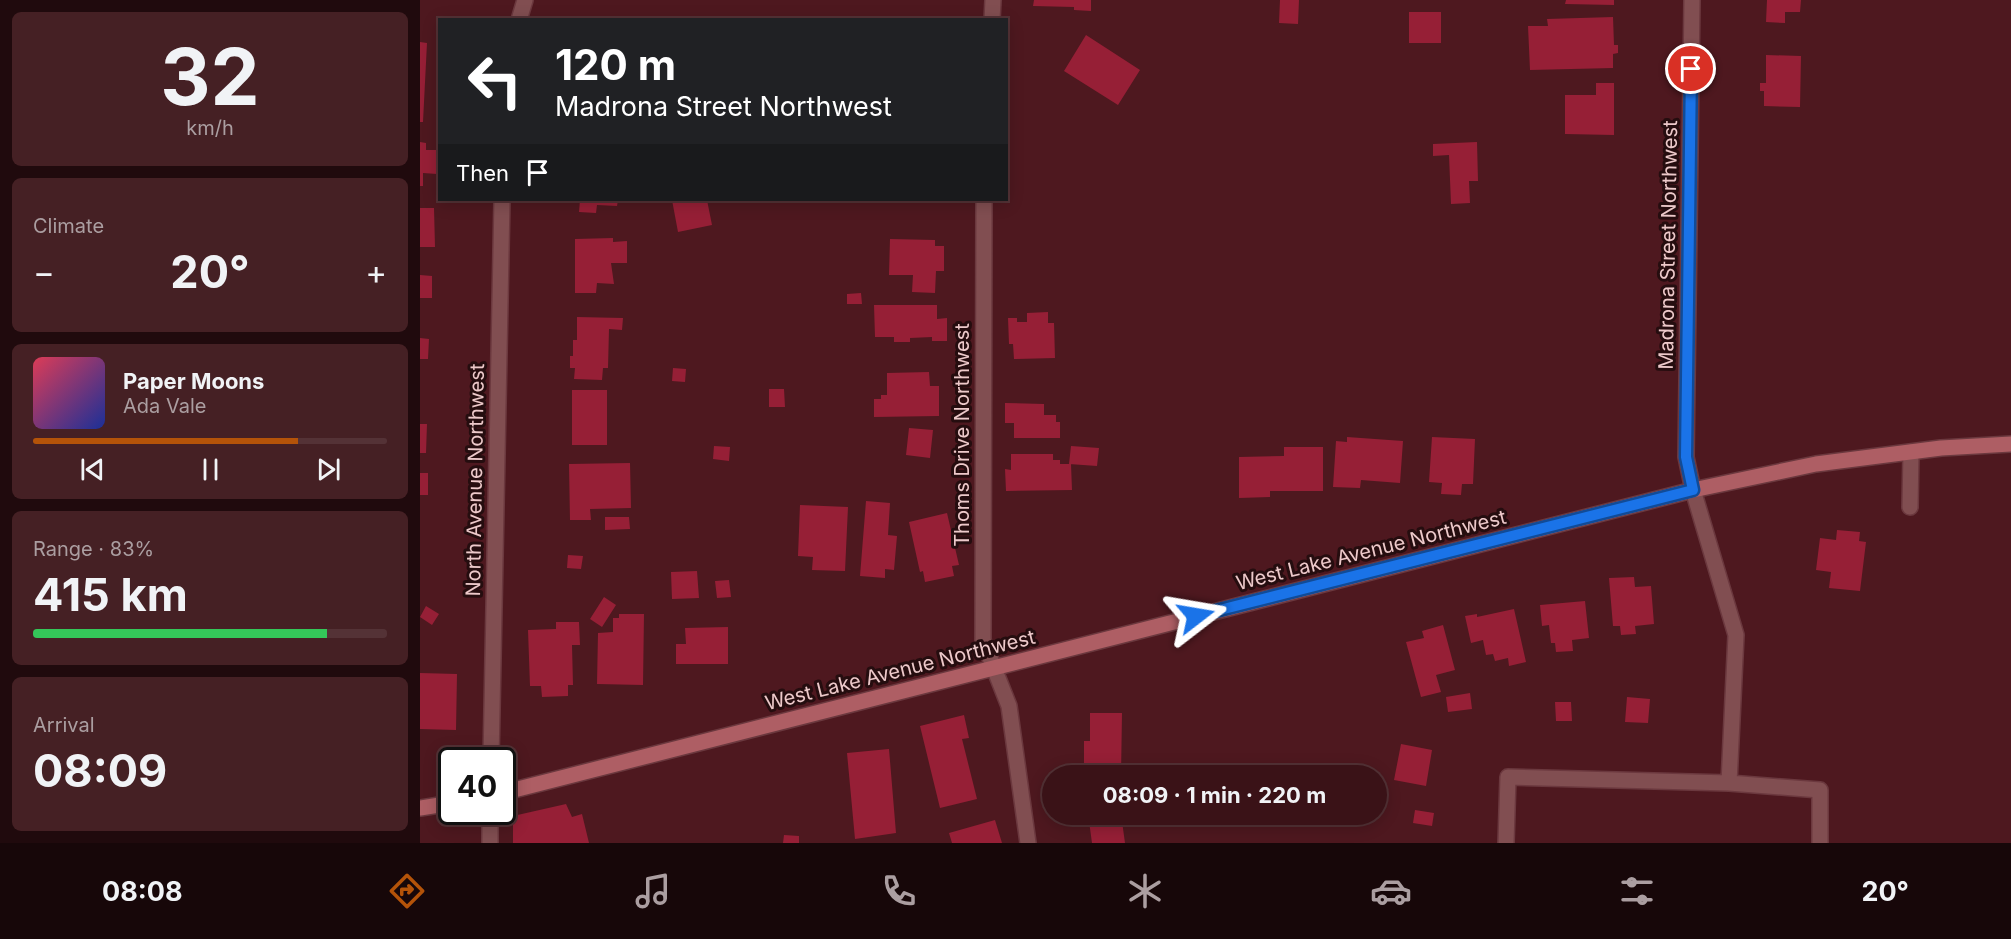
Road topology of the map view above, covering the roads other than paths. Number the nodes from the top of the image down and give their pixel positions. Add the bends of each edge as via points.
1 (525, 0) edge
2 (993, 0) edge
3 (1692, 0) edge
4 (520, 18) edge
5 (992, 18) edge
6 (502, 201) edge
7 (984, 201) edge
8 (2011, 444) edge
9 (1911, 452) junction
10 (1693, 490) junction
11 (1910, 507) dead end
12 (993, 668) junction
13 (491, 747) edge
14 (1729, 783) junction
15 (516, 790) edge
16 (438, 805) edge
17 (420, 808) edge
18 (490, 825) edge
19 (489, 843) edge
20 (1028, 843) edge
21 (1506, 843) edge
22 (1820, 843) edge

1 - 4 street
2 - 5 street
3 - 10 street, Madrona Street Northwest via 1686,457
6 - 13 street, North Avenue Northwest
7 - 12 street, Thoms Drive Northwest via 983,640
8 - 9 street, West Lake Avenue Northwest
9 - 10 street, West Lake Avenue Northwest via 1816,464
9 - 11 street
10 - 12 street, West Lake Avenue Northwest
10 - 14 street, Madrona Street Northwest via 1736,635
12 - 15 street, West Lake Avenue Northwest
12 - 20 street, Thoms Drive Northwest via 1009,706
14 - 21 street via 1508,777
14 - 22 street via 1821,790
16 - 17 street
18 - 19 street

